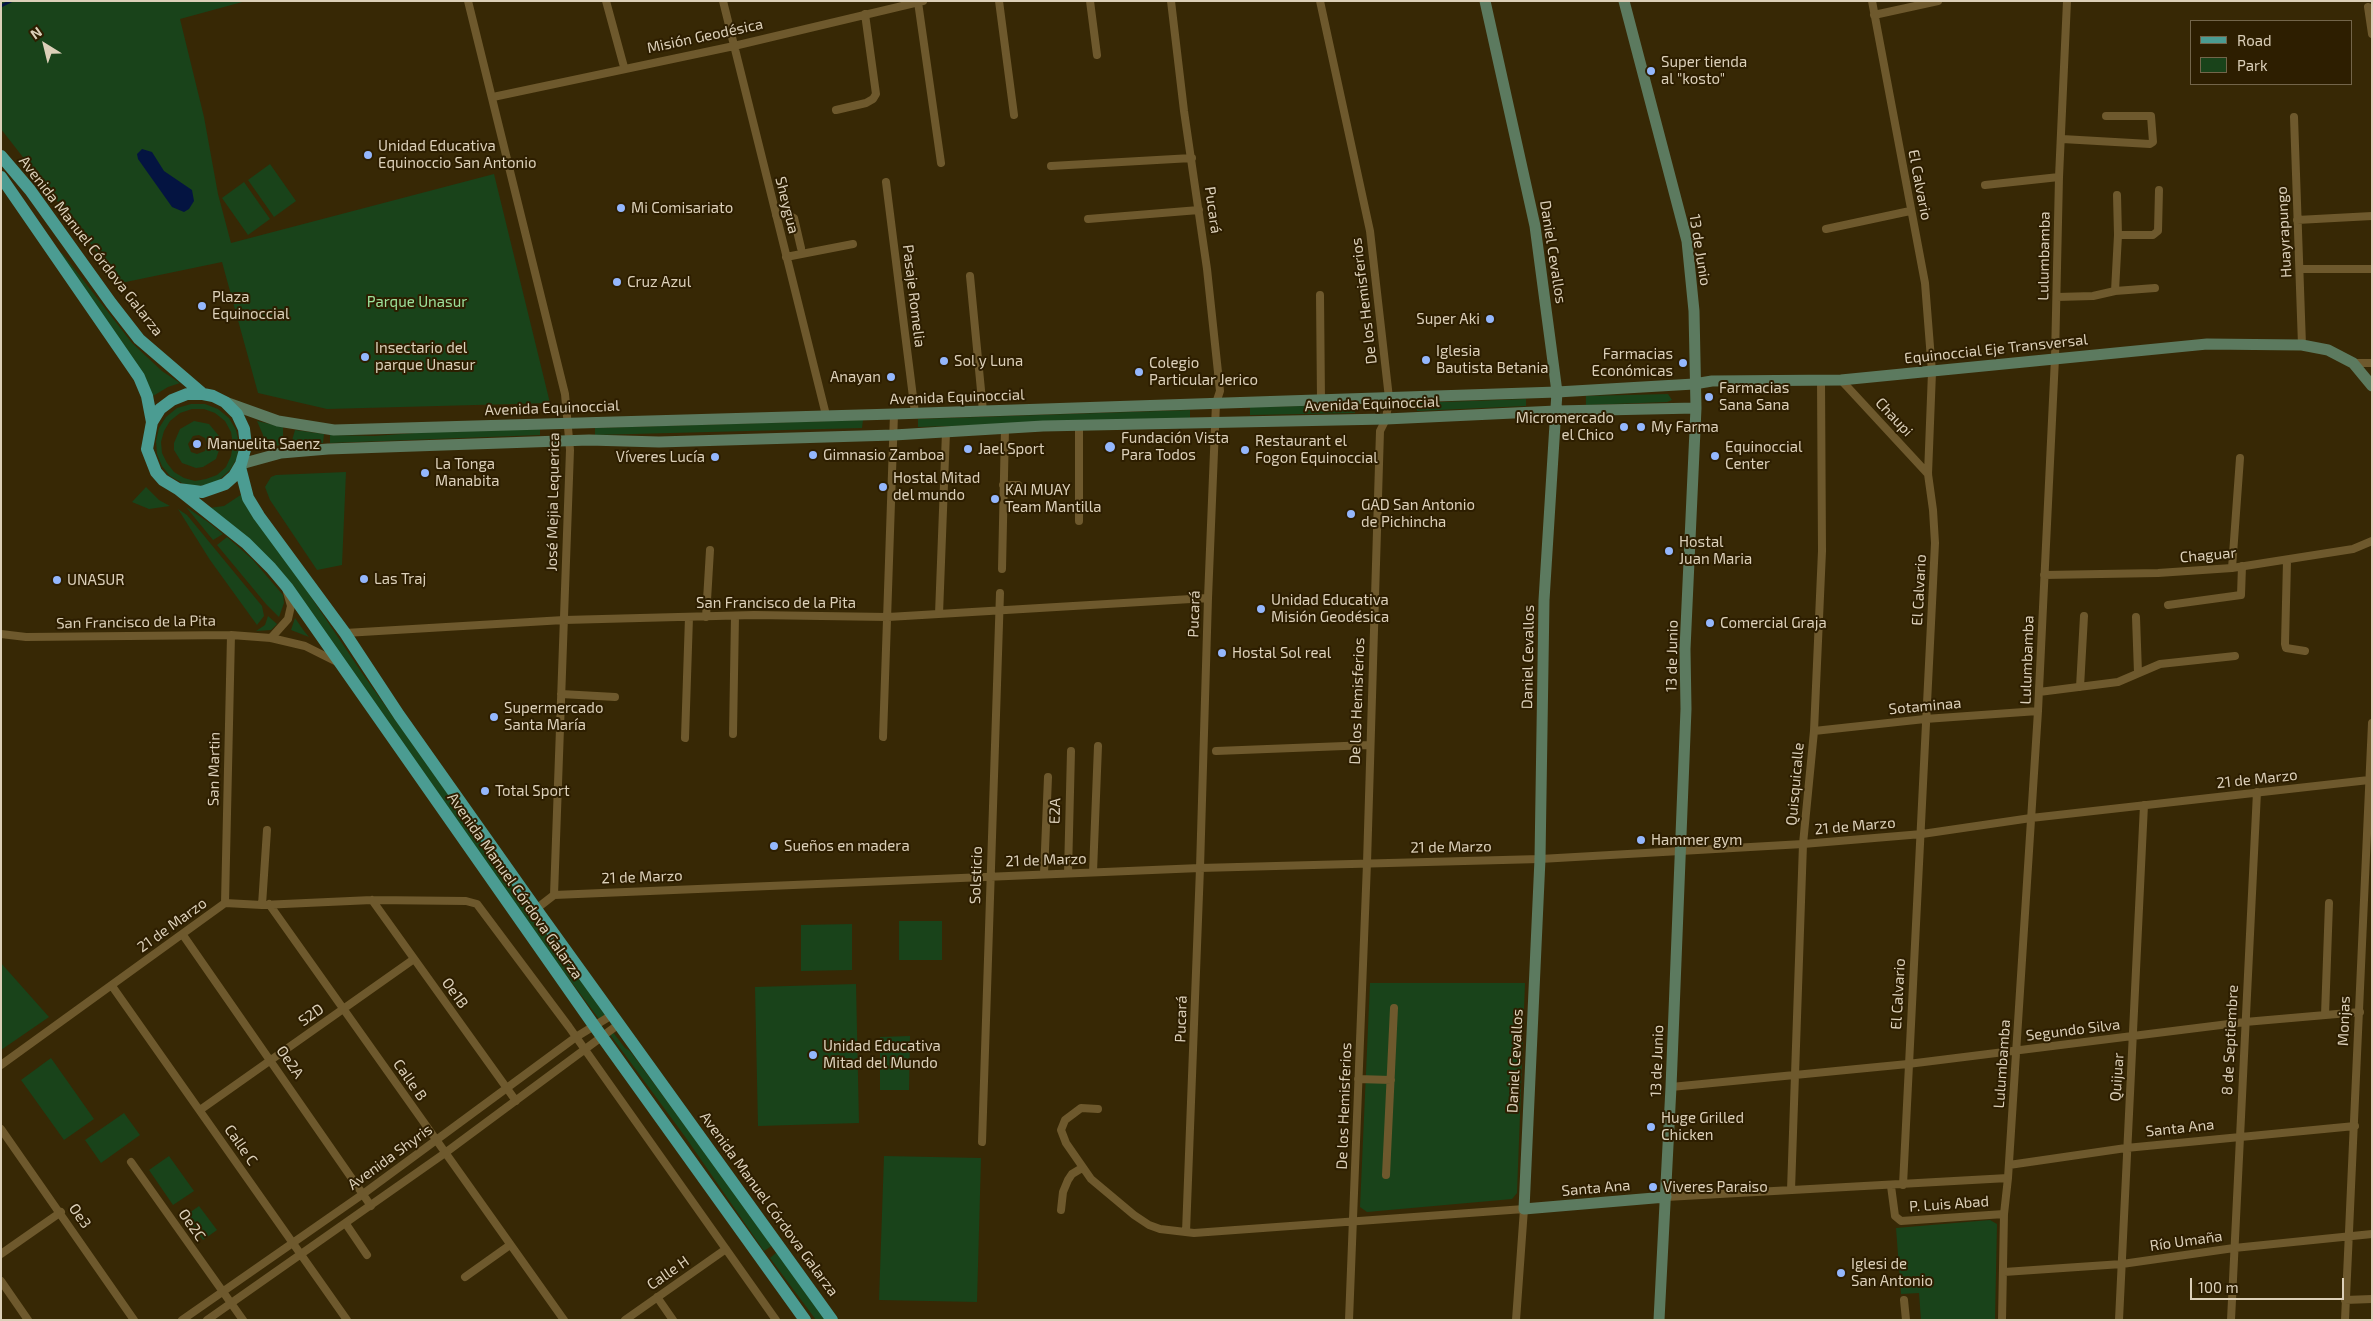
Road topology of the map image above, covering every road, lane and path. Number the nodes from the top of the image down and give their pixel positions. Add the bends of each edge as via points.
1 (468, 1) edge
2 (606, 1) edge
3 (723, 1) edge
4 (999, 1) edge
5 (1090, 1) edge
6 (1171, 1) edge
7 (1320, 1) edge
8 (1485, 1) edge
9 (1624, 1) edge
10 (1872, 1) edge
11 (1938, 1) edge
12 (2067, 1) edge
13 (920, 2) edge
14 (2368, 7) dead end
15 (864, 14) junction
16 (1874, 15) junction
17 (2372, 34) edge
18 (734, 46) junction
19 (1097, 55) dead end
20 (624, 67) junction
21 (493, 97) junction
22 (836, 110) dead end
23 (1014, 115) dead end
24 (2106, 116) dead end
25 (2294, 117) dead end
26 (2062, 140) junction
27 (1, 156) edge
28 (1192, 158) junction
29 (941, 163) dead end
30 (1051, 166) dead end
31 (1, 177) edge
32 (2060, 177) junction
33 (886, 182) dead end
34 (1985, 185) dead end
35 (2159, 190) dead end
36 (2117, 195) dead end
37 (1199, 210) junction
38 (1910, 211) junction
39 (776, 216) junction
40 (2372, 216) edge
41 (1088, 219) dead end
42 (2297, 220) junction
43 (1826, 229) dead end
44 (2118, 235) junction
45 (65, 240) junction
46 (853, 244) dead end
47 (801, 248) dead end
48 (51, 250) junction
49 (786, 257) junction
50 (2300, 269) junction
51 (2372, 269) edge
52 (970, 276) dead end
53 (2155, 288) dead end
54 (2115, 292) junction
55 (1320, 295) dead end
56 (2056, 297) junction
57 (2302, 345) junction
58 (2056, 358) junction
59 (2353, 363) junction
60 (2372, 363) edge
61 (1932, 372) junction
62 (1821, 380) junction
63 (1841, 380) junction
64 (1694, 384) junction
65 (2372, 386) edge
66 (1557, 392) junction
67 (203, 394) junction
68 (1389, 398) junction
69 (1321, 400) junction
70 (225, 402) junction
71 (1216, 403) junction
72 (1696, 408) junction
73 (983, 411) junction
74 (1556, 411) junction
75 (894, 414) junction
76 (915, 414) junction
77 (826, 415) junction
78 (1386, 419) junction
79 (152, 422) junction
80 (567, 422) junction
81 (1216, 423) junction
82 (1079, 426) junction
83 (1005, 429) junction
84 (946, 432) junction
85 (894, 435) junction
86 (569, 441) junction
87 (2240, 458) dead end
88 (240, 465) junction
89 (1928, 474) junction
90 (1003, 486) junction
91 (1018, 486) dead end
92 (178, 489) junction
93 (1079, 520) dead end
94 (2372, 541) edge
95 (710, 550) dead end
96 (2287, 561) junction
97 (2242, 566) junction
98 (2232, 568) junction
99 (1002, 569) dead end
100 (2044, 575) junction
101 (286, 587) junction
102 (1000, 593) dead end
103 (1208, 598) junction
104 (2168, 606) dead end
105 (1000, 610) junction
106 (940, 614) junction
107 (735, 616) junction
108 (2084, 616) dead end
109 (689, 617) junction
110 (706, 617) junction
111 (888, 617) junction
112 (2136, 617) dead end
113 (564, 620) junction
114 (345, 633) junction
115 (1, 634) edge
116 (232, 635) junction
117 (271, 638) junction
118 (2305, 651) dead end
119 (2235, 656) dead end
120 (338, 663) junction
121 (2138, 673) junction
122 (2080, 686) junction
123 (2039, 692) junction
124 (561, 694) junction
125 (615, 697) dead end
126 (2038, 712) junction
127 (1925, 719) junction
128 (2372, 723) edge
129 (1814, 731) junction
130 (733, 734) dead end
131 (883, 737) dead end
132 (685, 738) dead end
133 (1370, 745) junction
134 (1098, 746) dead end
135 (1071, 751) dead end
136 (1216, 751) dead end
137 (1048, 778) dead end
138 (2369, 780) junction
139 (2257, 792) junction
140 (2144, 805) junction
141 (2031, 818) junction
142 (267, 830) dead end
143 (1922, 834) junction
144 (1803, 844) junction
145 (1680, 852) junction
146 (1540, 859) junction
147 (1367, 863) junction
148 (1200, 868) junction
149 (1093, 872) junction
150 (1068, 873) junction
151 (1044, 874) junction
152 (989, 876) junction
153 (554, 895) junction
154 (372, 900) junction
155 (225, 903) junction
156 (2329, 903) dead end
157 (265, 905) junction
158 (536, 909) junction
159 (183, 935) junction
160 (414, 959) junction
161 (112, 986) junction
162 (1394, 1008) dead end
163 (343, 1009) junction
164 (2360, 1012) junction
165 (2325, 1015) junction
166 (616, 1019) junction
167 (2245, 1022) junction
168 (598, 1031) junction
169 (2133, 1036) junction
170 (576, 1037) junction
171 (585, 1050) junction
172 (2017, 1051) junction
173 (271, 1060) junction
174 (1908, 1064) junction
175 (1, 1065) edge
176 (1795, 1077) junction
177 (1358, 1079) junction
178 (1391, 1080) junction
179 (1671, 1087) junction
180 (506, 1088) junction
181 (516, 1101) junction
182 (1098, 1108) dead end
183 (200, 1110) junction
184 (2355, 1126) junction
185 (1, 1129) edge
186 (2240, 1137) junction
187 (435, 1141) junction
188 (982, 1142) dead end
189 (2126, 1148) junction
190 (444, 1153) junction
191 (132, 1162) dead end
192 (2009, 1165) junction
193 (1082, 1168) junction
194 (1386, 1175) dead end
195 (2008, 1178) junction
196 (1903, 1185) junction
197 (1891, 1186) junction
198 (1791, 1190) junction
199 (363, 1194) junction
200 (1666, 1197) junction
201 (371, 1206) junction
202 (1524, 1209) junction
203 (1061, 1210) dead end
204 (61, 1212) junction
205 (2004, 1214) junction
206 (1353, 1220) junction
207 (346, 1224) junction
208 (1186, 1232) junction
209 (2372, 1234) edge
210 (2349, 1236) junction
211 (293, 1242) junction
212 (778, 1244) junction
213 (510, 1245) junction
214 (2234, 1248) junction
215 (726, 1249) junction
216 (1, 1254) edge
217 (302, 1254) junction
218 (367, 1255) dead end
219 (761, 1257) junction
220 (2122, 1264) junction
221 (2004, 1272) junction
222 (466, 1277) dead end
223 (1, 1281) edge
224 (223, 1292) junction
225 (657, 1298) junction
226 (2372, 1299) edge
227 (1904, 1300) dead end
228 (2345, 1300) junction
229 (231, 1303) junction
230 (671, 1319) edge
231 (28, 1320) edge
232 (134, 1320) edge
233 (182, 1320) edge
234 (208, 1320) edge
235 (243, 1320) edge
236 (347, 1320) edge
237 (564, 1320) edge
238 (625, 1320) edge
239 (776, 1320) edge
240 (805, 1320) edge
241 (832, 1320) edge
242 (1349, 1320) edge
243 (1516, 1320) edge
244 (1659, 1320) edge
245 (1906, 1320) edge
246 (2002, 1320) edge
247 (2119, 1320) edge
248 (2231, 1320) edge
249 (2345, 1320) edge

1 - 21 street, José Mejia Lequerica
2 - 20 street
3 - 18 street, Sheygua
4 - 23 street
5 - 19 street
6 - 28 street, Pucará
7 - 68 street, De los Hemisferios via 1370,231
8 - 66 main road, Daniel Cevallos via 1536,226
9 - 64 main road, 13 de Junio via 1687,241 1694,311
10 - 16 street, El Calvario
11 - 16 street
12 - 26 street, Lulumbamba
13 - 15 street, Misión Geodésica
13 - 29 street
14 - 17 street
15 - 18 street, Misión Geodésica
15 - 22 street via 876,94 866,103
16 - 38 street, El Calvario
18 - 20 street, Misión Geodésica
18 - 39 street, Sheygua
20 - 21 street, Misión Geodésica
21 - 80 street, José Mejia Lequerica via 565,394
24 - 26 street via 2151,116 2153,142
25 - 42 street, Huayrapungo
26 - 32 street, Lulumbamba
27 - 45 main road, Avenida Manuel Córdova Galarza
28 - 30 street
28 - 37 street, Pucará
31 - 48 main road, Avenida Manuel Córdova Galarza
32 - 34 street
32 - 56 street, Lulumbamba
33 - 76 street, Pasaje Romelia
35 - 44 street via 2158,230 2153,235
36 - 44 street
37 - 41 street
37 - 71 street, Pucará via 1220,391
38 - 43 street
38 - 61 street, El Calvario via 1925,283
39 - 47 street via 786,214 794,218
39 - 49 street, Sheygua
40 - 42 street
42 - 50 street, Huayrapungo
44 - 54 street
45 - 48 main road
45 - 67 main road, Avenida Manuel Córdova Galarza via 140,339
46 - 49 street
48 - 79 main road, Avenida Manuel Córdova Galarza via 139,377
49 - 77 street, Sheygua
50 - 51 street
50 - 57 street, Huayrapungo
52 - 73 street
53 - 54 street
54 - 56 street
55 - 69 street
56 - 58 street, Lulumbamba
57 - 58 main road, Equinoccial Eje Transversal via 2207,344
57 - 59 main road via 2328,350
58 - 61 main road, Equinoccial Eje Transversal
58 - 100 street, Lulumbamba
59 - 60 street
59 - 65 main road
61 - 63 main road, Equinoccial Eje Transversal
61 - 89 street, El Calvario
62 - 63 main road, Equinoccial Eje Transversal
62 - 64 main road, Equinoccial Eje Transversal
62 - 129 street, Quisquicalle via 1822,551
63 - 89 street, Chaupi
64 - 66 main road, Avenida Equinoccial
64 - 72 main road, 13 de Junio
66 - 68 main road, Avenida Equinoccial
66 - 74 main road, Daniel Cevallos
67 - 70 main road
67 - 79 main road via 187,394 172,400 160,409
68 - 69 main road, Avenida Equinoccial
68 - 78 street, De los Hemisferios
69 - 71 main road, Avenida Equinoccial
70 - 80 main road, Avenida Equinoccial via 278,420 334,430
70 - 88 main road via 237,414 244,429 246,446
71 - 73 main road, Avenida Equinoccial
71 - 81 street, Pucará
72 - 74 main road, Avenida Equinoccial
72 - 145 main road, 13 de Junio
73 - 76 main road, Avenida Equinoccial
74 - 78 main road, Avenida Equinoccial
74 - 146 main road, Daniel Cevallos via 1544,600
75 - 76 main road, Avenida Equinoccial
75 - 77 main road, Avenida Equinoccial
75 - 85 street
77 - 80 main road, Avenida Equinoccial
78 - 81 main road, Avenida Equinoccial
78 - 133 street, De los Hemisferios via 1380,431
79 - 92 main road via 147,440 149,457 163,480
80 - 86 street, José Mejia Lequerica
81 - 82 main road, Avenida Equinoccial
81 - 103 street, Pucará
82 - 83 main road, Avenida Equinoccial
82 - 93 street
83 - 84 main road, Avenida Equinoccial
83 - 90 street
84 - 85 main road, Avenida Equinoccial
84 - 106 street
85 - 86 main road, Avenida Equinoccial via 658,442
85 - 111 street
86 - 88 main road, Avenida Equinoccial via 306,450 281,453
86 - 113 street, José Mejia Lequerica
87 - 98 street
88 - 92 main road via 234,476 214,489 202,492
88 - 114 main road, Avenida Manuel Córdova Galarza via 248,498 258,516
89 - 127 street, El Calvario via 1935,543
90 - 91 street
90 - 99 street
92 - 101 main road, Avenida Manuel Córdova Galarza via 246,543
94 - 96 street, Chaguar via 2353,549
95 - 110 street
96 - 97 street, Chaguar
96 - 118 street via 2285,644 2290,649
97 - 98 street, Chaguar
97 - 104 street via 2241,595 2236,598
98 - 100 street, Chaguar
100 - 123 street, Lulumbamba
101 - 117 street via 291,606 288,618
101 - 120 main road, Avenida Manuel Córdova Galarza
102 - 105 street, Solsticio
103 - 105 street, San Francisco de la Pita
103 - 148 street, Pucará
105 - 106 street, San Francisco de la Pita
105 - 152 street, Solsticio
106 - 111 street, San Francisco de la Pita
107 - 110 street, San Francisco de la Pita
107 - 111 street, San Francisco de la Pita
107 - 130 street
108 - 122 street
109 - 110 street, San Francisco de la Pita
109 - 113 street, San Francisco de la Pita
109 - 132 street
111 - 131 street
112 - 121 street
113 - 114 street, San Francisco de la Pita
113 - 124 street, José Mejia Lequerica
114 - 158 main road, Avenida Manuel Córdova Galarza
115 - 116 street, San Francisco de la Pita via 26,637
116 - 117 street, San Francisco de la Pita
116 - 155 street, San Martin
117 - 120 street, San Francisco de la Pita via 305,646
119 - 121 street via 2160,664
120 - 168 main road, Avenida Manuel Córdova Galarza
121 - 122 street via 2118,682
122 - 123 street
123 - 126 street, Lulumbamba
124 - 125 street
124 - 153 street, José Mejia Lequerica
126 - 127 street, Sotaminaa
126 - 141 street, Lulumbamba
127 - 129 street, Sotaminaa
127 - 143 street, El Calvario
128 - 138 street, Monjas
129 - 144 street, Quisquicalle
133 - 136 street
133 - 147 street, De los Hemisferios
134 - 149 street
135 - 150 street, E2A
137 - 151 street
138 - 139 street, 21 de Marzo
138 - 164 street, Monjas
139 - 140 street, 21 de Marzo
139 - 167 street, 8 de Septiembre
140 - 141 street, 21 de Marzo
140 - 169 street, Quijuar
141 - 143 street, 21 de Marzo
141 - 172 street, Lulumbamba
142 - 157 street
143 - 144 street, 21 de Marzo
143 - 174 street, El Calvario
144 - 145 street, 21 de Marzo
144 - 176 street, Quisquicalle
145 - 146 street, 21 de Marzo
145 - 179 main road, 13 de Junio
146 - 147 street, 21 de Marzo
146 - 202 main road, Daniel Cevallos
147 - 148 street, 21 de Marzo
147 - 177 street, De los Hemisferios
148 - 149 street, 21 de Marzo
148 - 208 street, Pucará
149 - 150 street, 21 de Marzo
150 - 151 street, 21 de Marzo
151 - 152 street, 21 de Marzo
152 - 153 street, 21 de Marzo
152 - 188 street, Solsticio
153 - 158 street
154 - 157 street, 21 de Marzo
154 - 160 street, Oe1B
154 - 170 street, 21 de Marzo via 466,900 476,904
155 - 157 street, 21 de Marzo
155 - 159 street, 21 de Marzo
156 - 165 street
157 - 163 street, Calle B
158 - 166 main road, Avenida Manuel Córdova Galarza
159 - 161 street, 21 de Marzo
159 - 173 street, Oe2A
160 - 163 street, S2D
160 - 180 street, Oe1B
161 - 175 street, 21 de Marzo
161 - 183 street, Calle C
162 - 178 street
163 - 173 street, S2D
163 - 187 street, Calle B
164 - 165 street, Segundo Silva
164 - 184 street, Monjas
165 - 167 street, Segundo Silva
166 - 168 street, Avenida Shyris
166 - 212 main road, Avenida Manuel Córdova Galarza
167 - 169 street, Segundo Silva
167 - 186 street, 8 de Septiembre
168 - 170 street, Avenida Shyris
168 - 171 street, Avenida Shyris
168 - 219 main road, Avenida Manuel Córdova Galarza
169 - 172 street, Segundo Silva
169 - 189 street, Quijuar
170 - 171 street, 21 de Marzo
170 - 180 street, Avenida Shyris
171 - 181 street, Avenida Shyris
171 - 215 street, 21 de Marzo
172 - 174 street, Segundo Silva
172 - 192 street, Lulumbamba
173 - 183 street, S2D
173 - 199 street, Oe2A
174 - 176 street, Segundo Silva
174 - 196 street, El Calvario
176 - 179 street, Segundo Silva
176 - 198 street, Quisquicalle
177 - 178 street
177 - 206 street, De los Hemisferios
178 - 194 street
179 - 200 main road, 13 de Junio
180 - 181 street, Oe1B
180 - 187 street, Avenida Shyris
181 - 190 street, Avenida Shyris
182 - 193 street, Santa Ana via 1081,1108 1065,1120 1061,1130
183 - 211 street, Calle C
184 - 186 street, Santa Ana
184 - 210 street, Monjas
185 - 204 street, Oe3
186 - 189 street, Santa Ana
186 - 214 street, 8 de Septiembre
187 - 190 street, Calle B
187 - 199 street, Avenida Shyris
189 - 192 street, Santa Ana
189 - 220 street, Quijuar
190 - 201 street, Avenida Shyris
190 - 213 street, Calle B
191 - 224 street, Oe2C
192 - 195 street, Lulumbamba
193 - 203 street via 1068,1180
193 - 208 street, Santa Ana via 1091,1179 1149,1225
195 - 196 street, Santa Ana
195 - 205 street, Lulumbamba
196 - 197 street, Santa Ana
197 - 198 street, Santa Ana
197 - 205 street, P. Luis Abad via 1897,1219 1901,1221
198 - 200 street, Santa Ana
199 - 201 street, Oe2A
199 - 211 street, Avenida Shyris
200 - 202 main road, Santa Ana
200 - 244 main road, 13 de Junio
201 - 207 street, Avenida Shyris
202 - 206 street, Santa Ana
202 - 243 street, Daniel Cevallos
204 - 216 street
204 - 232 street, Oe3
205 - 221 street, Lulumbamba
206 - 208 street, Santa Ana
206 - 242 street, De los Hemisferios
207 - 217 street, Avenida Shyris
207 - 218 street
209 - 210 street, Río Umaña
210 - 214 street, Río Umaña
210 - 228 street, Monjas
211 - 217 street, Calle C
211 - 224 street, Avenida Shyris
212 - 219 main road
212 - 241 main road, Avenida Manuel Córdova Galarza
213 - 222 street
213 - 237 street, Calle B
214 - 220 street, Río Umaña
214 - 248 street, 8 de Septiembre
215 - 225 street, Calle H
215 - 239 street, 21 de Marzo
217 - 229 street, Avenida Shyris
217 - 236 street, Calle C
219 - 240 main road, Avenida Manuel Córdova Galarza
220 - 221 street, Río Umaña
220 - 247 street, Quijuar
221 - 246 street, Lulumbamba
223 - 231 street
224 - 229 street, Oe2C
224 - 233 street, Avenida Shyris
225 - 230 street
225 - 238 street, Calle H
226 - 228 street
227 - 245 street
228 - 249 street, Monjas
229 - 234 street, Avenida Shyris
229 - 235 street, Oe2C

